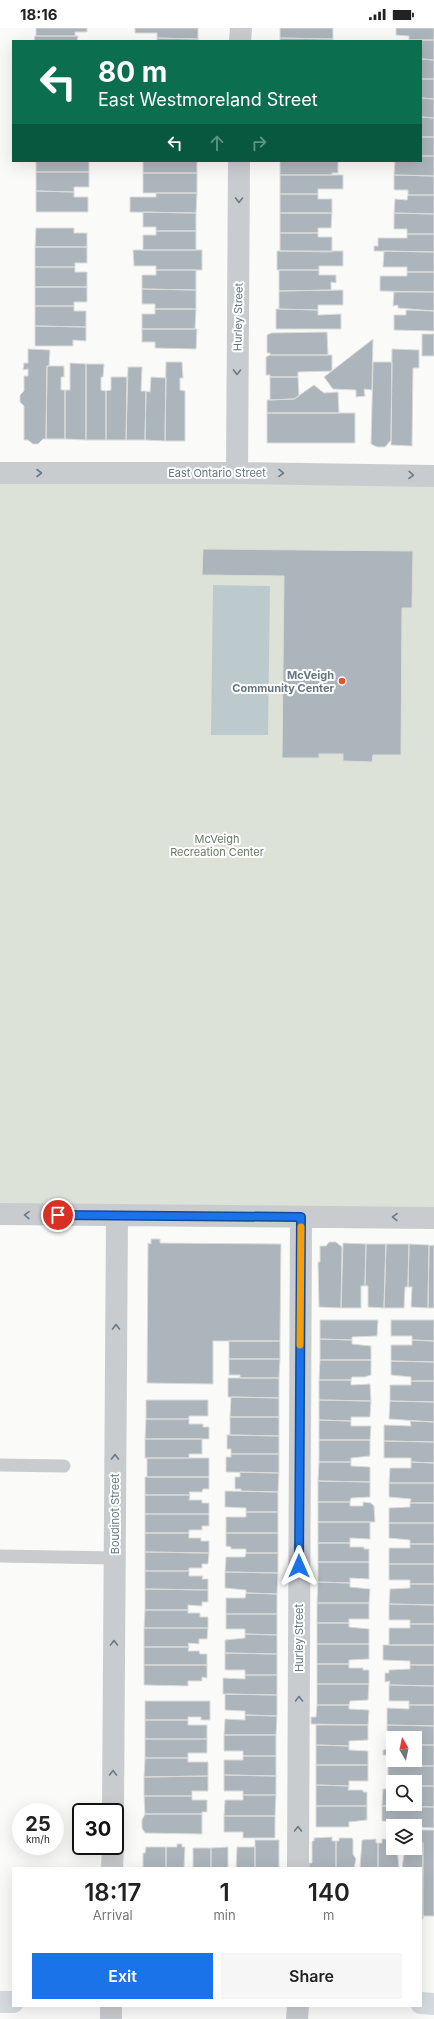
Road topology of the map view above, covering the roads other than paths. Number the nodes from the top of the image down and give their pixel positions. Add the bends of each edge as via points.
1 (240, 28) edge
2 (240, 40) edge
3 (239, 162) edge
4 (0, 473) edge
5 (236, 473) junction
6 (434, 476) edge
7 (0, 1214) edge
8 (117, 1216) junction
9 (301, 1217) junction
10 (434, 1218) edge
11 (0, 1465) edge
12 (64, 1466) dead end
13 (0, 1556) edge
14 (114, 1558) junction
15 (113, 1803) edge
16 (113, 1855) edge
17 (112, 1867) edge
18 (298, 1867) edge
19 (0, 2002) edge
20 (12, 2002) edge
21 (422, 2004) edge
22 (434, 2004) edge
23 (112, 2007) edge
24 (298, 2007) edge
25 (111, 2019) edge
26 (297, 2019) edge

1 - 2 street
3 -> 5 street, Hurley Street
4 -> 5 street, East Ontario Street
5 -> 6 street, East Ontario Street
8 -> 7 street
8 - 9 street
14 -> 8 street, Boudinot Street
10 -> 9 street
18 -> 9 street, Hurley Street
11 - 12 lane
13 - 14 lane
15 -> 14 street, Boudinot Street
16 - 17 street
19 - 20 main road
21 - 22 main road
23 - 25 street
24 - 26 street

